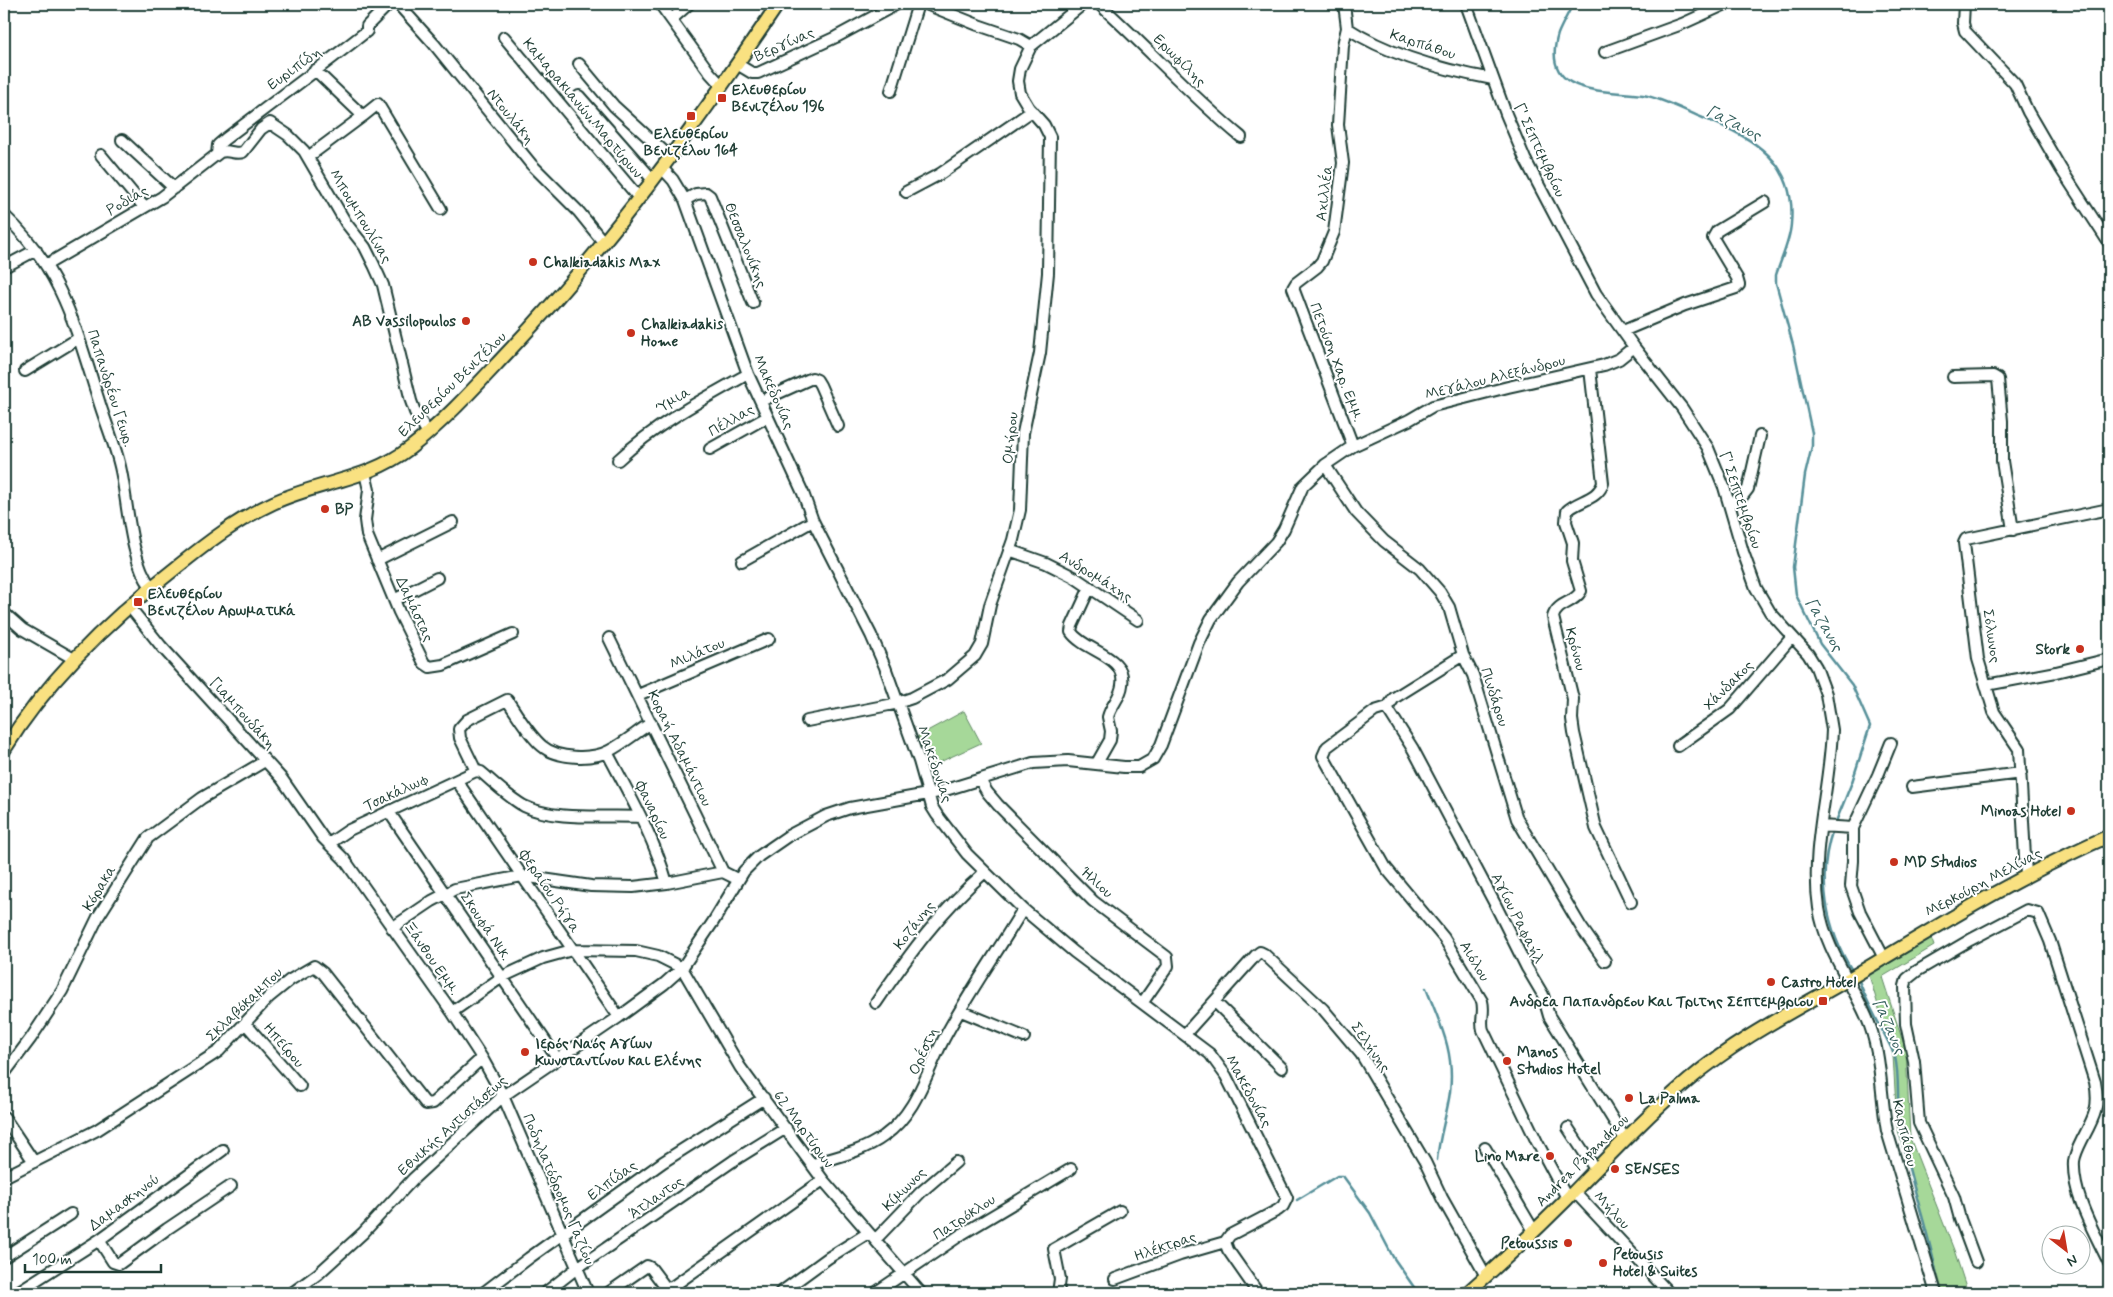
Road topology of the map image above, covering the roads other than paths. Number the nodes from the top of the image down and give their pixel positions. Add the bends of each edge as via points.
1 (389, 4) edge
2 (398, 4) edge
3 (660, 4) edge
4 (690, 4) edge
5 (778, 4) edge
6 (897, 4) edge
7 (918, 4) edge
8 (926, 4) edge
9 (1082, 4) edge
10 (1099, 4) edge
11 (1344, 4) edge
12 (1466, 4) edge
13 (1726, 4) edge
14 (1964, 4) edge
15 (672, 18) junction
16 (1347, 28) junction
17 (504, 38) dead end
18 (1031, 46) junction
19 (1606, 52) dead end
20 (579, 64) dead end
21 (737, 64) junction
22 (316, 70) junction
23 (1493, 79) junction
24 (722, 86) junction
25 (891, 90) dead end
26 (578, 96) dead end
27 (1032, 111) junction
28 (363, 116) junction
29 (1241, 136) dead end
30 (122, 140) dead end
31 (217, 154) junction
32 (101, 155) dead end
33 (308, 157) junction
34 (670, 157) junction
35 (662, 168) junction
36 (653, 180) junction
37 (174, 188) junction
38 (906, 192) dead end
39 (639, 198) junction
40 (685, 200) junction
41 (1765, 202) dead end
42 (144, 208) junction
43 (441, 209) dead end
44 (4, 216) edge
45 (604, 243) junction
46 (2109, 243) edge
47 (36, 250) junction
48 (46, 265) junction
49 (4, 268) edge
50 (1293, 288) joint
51 (753, 303) dead end
52 (1622, 331) junction
53 (79, 338) junction
54 (1634, 347) junction
55 (1590, 369) junction
56 (25, 371) dead end
57 (748, 374) junction
58 (1953, 377) dead end
59 (761, 401) junction
60 (768, 417) junction
61 (838, 426) dead end
62 (428, 433) junction
63 (1760, 436) dead end
64 (1353, 446) junction
65 (710, 450) dead end
66 (618, 460) dead end
67 (1326, 465) junction
68 (365, 473) junction
69 (1729, 504) junction
70 (2109, 509) edge
71 (814, 521) junction
72 (452, 522) dead end
73 (2013, 530) junction
74 (1009, 550) junction
75 (377, 560) junction
76 (742, 561) dead end
77 (437, 578) dead end
78 (151, 587) junction
79 (1090, 587) junction
80 (394, 600) junction
81 (129, 606) junction
82 (4, 613) edge
83 (1138, 620) dead end
84 (513, 634) dead end
85 (1792, 637) junction
86 (609, 638) dead end
87 (769, 639) dead end
88 (1463, 655) junction
89 (74, 659) junction
90 (2109, 659) edge
91 (1986, 685) junction
92 (638, 695) junction
93 (898, 702) junction
94 (1388, 707) junction
95 (806, 720) dead end
96 (651, 723) junction
97 (1891, 743) dead end
98 (1678, 746) dead end
99 (4, 750) edge
100 (607, 752) junction
101 (265, 761) junction
102 (1097, 763) junction
103 (476, 771) junction
104 (2021, 773) junction
105 (980, 780) junction
106 (457, 781) junction
107 (1912, 787) dead end
108 (928, 794) junction
109 (389, 812) junction
110 (640, 817) junction
111 (1826, 826) junction
112 (1851, 827) junction
113 (2108, 840) edge
114 (330, 843) junction
115 (723, 872) junction
116 (985, 872) junction
117 (2026, 875) junction
118 (522, 876) junction
119 (737, 879) junction
120 (667, 883) junction
121 (445, 894) junction
122 (1631, 902) dead end
123 (1023, 910) junction
124 (392, 928) junction
125 (572, 950) junction
126 (1605, 961) dead end
127 (1879, 961) junction
128 (682, 968) junction
129 (502, 977) junction
130 (1849, 978) junction
131 (1143, 1002) junction
132 (1215, 1002) junction
133 (876, 1004) dead end
134 (961, 1011) junction
135 (452, 1012) junction
136 (619, 1017) junction
137 (245, 1023) junction
138 (1185, 1034) junction
139 (1024, 1037) dead end
140 (482, 1058) junction
141 (557, 1058) junction
142 (1282, 1068) dead end
143 (4, 1074) edge
144 (300, 1086) dead end
145 (503, 1096) junction
146 (764, 1098) junction
147 (4, 1117) edge
148 (786, 1128) junction
149 (1568, 1128) dead end
150 (1625, 1140) junction
151 (1485, 1148) dead end
152 (223, 1150) dead end
153 (34, 1162) junction
154 (956, 1162) dead end
155 (813, 1164) junction
156 (1072, 1169) dead end
157 (1595, 1170) junction
158 (4, 1177) edge
159 (823, 1180) junction
160 (231, 1186) dead end
161 (1571, 1195) junction
162 (1120, 1211) dead end
163 (71, 1214) dead end
164 (1534, 1231) junction
165 (563, 1234) junction
166 (871, 1236) junction
167 (99, 1240) junction
168 (1225, 1242) junction
169 (4, 1257) edge
170 (1976, 1262) dead end
171 (2109, 1263) edge
172 (577, 1268) junction
173 (905, 1274) junction
174 (1486, 1276) junction
175 (1115, 1279) dead end
176 (16, 1293) edge
177 (292, 1293) edge
178 (483, 1293) edge
179 (545, 1293) edge
180 (588, 1293) edge
181 (608, 1293) edge
182 (780, 1293) edge
183 (875, 1293) edge
184 (921, 1293) edge
185 (1058, 1293) edge
186 (1258, 1293) edge
187 (1467, 1293) edge
188 (1669, 1293) edge
189 (1936, 1293) edge

1 - 22 street, Ευριπίδη via 367,26 367,31
2 - 45 street, Ντουλάκη via 531,164 579,212
3 - 15 street
4 - 15 street
5 - 21 main road, Ελευθερίου Βενιζέλου
6 - 21 street, Βεργίνας via 758,73 752,74
7 - 25 street
8 - 18 street
9 - 18 street
10 - 29 street, Ερωφίλης via 1206,108
11 - 16 street, Αχιλλέα
12 - 23 street, Γ' Σεπτεμβρίου
13 - 19 street
14 - 46 street via 1965,31 2015,84 2061,169
15 - 24 street
16 - 23 street, Καρπάθου via 1374,44 1418,60
16 - 50 street, Αχιλλέα via 1338,125 1343,162 1334,232 1322,261
17 - 39 street, Καμαρακιανών Μαρτύρων
18 - 27 street, Ομήρου via 1021,64 1018,81 1022,99
20 - 34 street via 614,106
21 - 24 main road, Ελευθερίου Βενιζέλου
22 - 28 street
22 - 31 street, Ευριπίδη via 225,139 218,145
23 - 52 street, Γ' Σεπτεμβρίου via 1525,159 1588,279
24 - 34 main road, Ελευθερίου Βενιζέλου
26 - 36 street
27 - 38 street via 934,178
27 - 74 street, Ομήρου via 1050,137 1050,242 1040,353 1023,433 1020,510
28 - 33 street
28 - 43 street via 378,104
30 - 37 street
31 - 33 street, Μπουμπουλίνας via 243,152 259,130 270,124 288,135
31 - 37 street, Ροδιάς
32 - 42 street
33 - 62 street, Μπουμπουλίνας via 379,274 411,401
34 - 35 main road, Ελευθερίου Βενιζέλου
35 - 36 main road, Ελευθερίου Βενιζέλου
35 - 40 street, Μακεδονίας
36 - 39 main road, Ελευθερίου Βενιζέλου
37 - 42 street, Ροδιάς
39 - 45 main road, Ελευθερίου Βενιζέλου
40 - 51 street, Θεσσαλονίκης via 696,194 710,196
40 - 57 street, Μακεδονίας
41 - 52 street via 1717,231 1713,238 1737,278 1739,285 1736,288
42 - 48 street, Ροδιάς
44 - 47 street, Παπανδρέου Γεωρ.
45 - 62 main road, Ελευθερίου Βενιζέλου via 526,333
47 - 48 street, Παπανδρέου Γεωρ.
47 - 49 street
48 - 53 street, Παπανδρέου Γεωρ. via 65,300
50 - 64 street, Πετούση Χαρ. Εμμ.
52 - 54 street, Γ' Σεπτεμβρίου
53 - 56 street
53 - 78 street, Παπανδρέου Γεωρ. via 119,459 139,564
54 - 55 street, Μεγάλου Αλεξάνδρου via 1612,362
54 - 69 street, Γ' Σεπτεμβρίου via 1702,438
55 - 64 street, Μεγάλου Αλεξάνδρου via 1432,406
55 - 122 street, Κρόνου via 1604,484 1598,493 1567,511 1566,522 1573,543 1572,561 1581,591 1559,607 1553,617 1573,699 1574,733 1596,828
57 - 59 street, Μακεδονίας
57 - 66 street, Ύμια via 657,428
58 - 73 street via 1993,376 1998,379 2002,461
59 - 60 street, Μακεδονίας
59 - 61 street via 812,378 820,385
60 - 65 street, Πέλλας
60 - 71 street, Μακεδονίας
62 - 68 main road, Ελευθερίου Βενιζέλου via 401,454
63 - 69 street via 1748,489 1741,498
64 - 67 street, Μεγάλου Αλεξάνδρου
67 - 88 street, Πινδάρου via 1356,512 1384,541 1426,574 1440,592 1453,616
67 - 102 street, Μεγάλου Αλεξάνδρου via 1303,486 1276,542 1234,587 1211,619 1155,756 1148,763 1134,768
68 - 75 street, Δαμάστας via 369,490 365,525
68 - 78 main road, Ελευθερίου Βενιζέλου via 267,506 206,543
69 - 85 street, Γ' Σεπτεμβρίου via 1756,588 1766,607
70 - 73 street, Σόλωνος
71 - 76 street
71 - 93 street, Μακεδονίας via 871,634
72 - 75 street
73 - 91 street, Σόλωνος via 1968,538 1964,545 1974,635
74 - 79 street, Ανδρομάχης via 1058,569
74 - 93 street, Ομήρου via 978,652 948,679
75 - 80 street, Δαμάστας
77 - 80 street
78 - 81 main road, Ελευθερίου Βενιζέλου
79 - 83 street, Ανδρομάχης
79 - 102 street via 1072,632 1118,665 1123,679 1120,695 1108,717 1110,740
80 - 84 street, Δαμάστας via 422,660 430,667
81 - 89 main road, Ελευθερίου Βενιζέλου
81 - 101 street, Γιαμπουδάκη
82 - 89 street via 22,629
85 - 98 street, Χάνδακος via 1730,710
85 - 111 street, Γ' Σεπτεμβρίου via 1816,667 1830,709
86 - 92 street, Κοραή Αδαμάντιου
87 - 92 street, Μιλάτου
88 - 94 street via 1394,698
88 - 126 street, Πινδάρου via 1473,676 1517,819
89 - 99 main road, Ελευθερίου Βενιζέλου via 32,709
90 - 91 street
91 - 104 street, Σόλωνος via 1994,712 2019,749
92 - 96 street, Κοραή Αδαμάντιου
93 - 95 street, Ομήρου
93 - 108 street, Μακεδονίας
94 - 150 street, Αγίου Ραφαήλ via 1543,995 1548,1016
94 - 161 street, Αιόλου via 1375,712 1327,747 1323,756 1386,868 1444,938 1482,1001 1484,1030 1537,1142
96 - 100 street
96 - 115 street, Κοραή Αδαμάντιου
97 - 112 street
100 - 103 street via 566,757 549,751 538,742 507,700 467,720 459,729
100 - 110 street, Φαναρίου
101 - 114 street, Γιαμπουδάκη via 282,779 314,827
101 - 143 street, Κόρακα via 202,798 148,838 98,917 62,990
102 - 105 street, Μεγάλου Αλεξάνδρου via 1041,762
103 - 106 street, Τσακάλωφ
103 - 110 street via 525,806 546,814
104 - 107 street
104 - 117 street, Σόλωνος
105 - 108 street, Μεγάλου Αλεξάνδρου
105 - 131 street, Ήλιου via 998,805 1093,901 1167,957 1168,966
106 - 109 street, Τσακάλωφ
106 - 118 street, Φεραίου Ρήγα
108 - 116 street, Μακεδονίας via 932,807 946,828
108 - 119 street, Μεγάλου Αλεξάνδρου via 864,805 826,816 768,849
109 - 114 street, Τσακάλωφ via 349,830
109 - 121 street, Σκουφά Νικ.
110 - 120 street, Φαναρίου
111 - 112 street
111 - 130 street, Γ' Σεπτεμβρίου via 1816,870 1819,907 1827,937
112 - 127 street via 1851,886
113 - 117 main road, Μερκούρη Μελίνας
114 - 124 street, Ξάνθου Εμμ.
115 - 119 street
115 - 120 street
116 - 123 street, Μακεδονίας
116 - 133 street, Κοζάνης via 939,917
117 - 127 main road, Μερκούρη Μελίνας
118 - 120 street via 591,886 633,887
118 - 121 street via 455,889
118 - 125 street, Φεραίου Ρήγα
119 - 128 street, Εθνικής Αντιστάσεως via 714,922
121 - 124 street
121 - 129 street, Σκουφά Νικ.
123 - 131 street, Μακεδονίας
123 - 134 street, Ορέστη
124 - 135 street, Ξάνθου Εμμ.
125 - 128 street via 636,951 658,956
125 - 129 street via 543,958
125 - 136 street, Φεραίου Ρήγα
127 - 130 main road, Μερκούρη Μελίνας
128 - 136 street, Εθνικής Αντιστάσεως
128 - 146 street, 62 Μαρτύρων via 732,1055
129 - 135 street
129 - 141 street, Σκουφά Νικ.
130 - 150 main road, Andrea Papandreou via 1718,1057 1676,1091
130 - 189 street, Καρπάθου via 1877,1048 1887,1131
131 - 138 street, Μακεδονίας
132 - 138 street, Σελήνης
132 - 142 street
132 - 174 street, Σελήνης via 1260,952 1323,1009 1361,1054 1426,1162 1442,1198
134 - 139 street
134 - 155 street, Ορέστη via 942,1043 920,1094 896,1126 871,1144
135 - 140 street, Ξάνθου Εμμ.
136 - 141 street, Εθνικής Αντιστάσεως
137 - 140 street, Σκλαβόκαμπου via 269,997 314,966 426,1104 433,1103
137 - 144 street, Ηπείρου
137 - 153 street, Σκλαβόκαμπου via 219,1051 97,1130
138 - 168 street, Μακεδονίας via 1220,1065 1287,1198 1278,1210 1230,1235
140 - 145 street, Ξάνθου Εμμ.
141 - 145 street, Εθνικής Αντιστάσεως
145 - 165 street, Ποδηλατόδρομος Γαζίου
145 - 177 street, Εθνικής Αντιστάσεως via 413,1179 363,1233
146 - 148 street, 62 Μαρτύρων
146 - 165 street, Ελπίδας via 699,1137
147 - 153 street
148 - 155 street, 62 Μαρτύρων
148 - 172 street, Άτλαντος
149 - 157 street
150 - 157 main road, Andrea Papandreou
151 - 164 street
152 - 167 street, Δαμασκηνού
153 - 158 street, Σκλαβόκαμπου
154 - 166 street, Κίμωνος
155 - 159 street, 62 Μαρτύρων
156 - 173 street, Πατρόκλου via 962,1234
157 - 161 main road, Andrea Papandreou
159 - 166 street, 62 Μαρτύρων
159 - 181 street via 672,1286 666,1288 647,1266
160 - 167 street via 119,1264 113,1262
161 - 164 main road, Andrea Papandreou
161 - 188 street, Μήλου
162 - 185 street via 1054,1249 1060,1279
163 - 169 street
164 - 174 main road, Andrea Papandreou
165 - 172 street, Ποδηλατόδρομος Γαζίου
165 - 178 street, Ελπίδας
166 - 173 street, 62 Μαρτύρων
166 - 182 street, Κίμωνος via 828,1258
167 - 176 street, Δαμασκηνού
168 - 175 street, Ηλέκτρας
168 - 186 street
170 - 171 street via 1954,1197 1919,1123 1914,1061 1906,1024 1905,986 1907,979 1917,971 2027,910 2038,913 2050,941 2095,1082 2097,1111 2077,1150 2075,1175 2081,1201
172 - 179 street, Άτλαντος
172 - 180 street, Ποδηλατόδρομος Γαζίου
173 - 183 street, Πατρόκλου
173 - 184 street, 62 Μαρτύρων
174 - 187 main road, Andrea Papandreou

